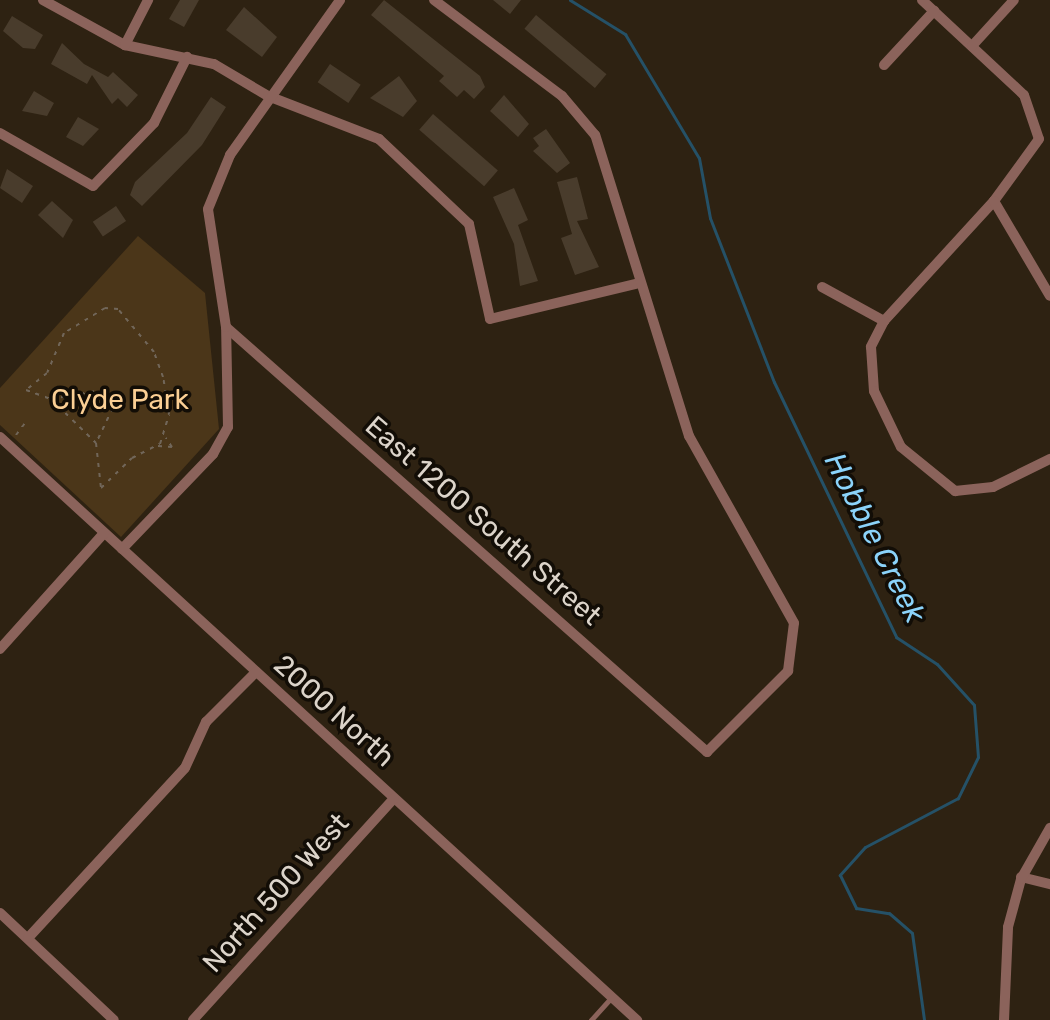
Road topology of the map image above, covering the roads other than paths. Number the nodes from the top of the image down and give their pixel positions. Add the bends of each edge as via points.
1 (43, 0) edge
2 (148, 0) edge
3 (340, 0) edge
4 (434, 0) edge
5 (922, 0) edge
6 (1014, 0) edge
7 (934, 11) junction
8 (125, 45) junction
9 (972, 46) junction
10 (187, 57) junction
11 (884, 65) dead end
12 (268, 96) junction
13 (0, 133) edge
14 (994, 201) junction
15 (636, 284) junction
16 (822, 287) dead end
17 (1050, 296) edge
18 (884, 321) junction
19 (226, 327) junction
20 (0, 437) edge
21 (1050, 459) edge
22 (104, 533) junction
23 (122, 549) junction
24 (0, 649) edge
25 (256, 672) junction
26 (394, 798) junction
27 (1050, 828) edge
28 (1021, 877) junction
29 (1050, 884) edge
30 (0, 913) edge
31 (28, 938) junction
32 (612, 997) junction
33 (114, 1020) edge
34 (193, 1020) edge
35 (591, 1020) edge
36 (637, 1020) edge
37 (1004, 1020) edge

1 - 8 street
2 - 8 street
3 - 12 street
4 - 15 street via 562,96 589,126 607,162
5 - 7 street
6 - 9 street
7 - 9 street
7 - 11 street
8 - 10 street
9 - 14 street via 1024,95 1038,123 1035,151
10 - 12 street via 214,64
10 - 13 street via 154,123 93,186
12 - 15 street via 379,139 457,207 475,241 490,319
12 - 19 street via 221,171 208,209
14 - 17 street
14 - 18 street
15 - 19 street, East 1200 South Street via 689,436 787,607 796,639 788,671 707,752
16 - 18 street
18 - 21 street via 871,347 874,391 901,447 955,491 993,487
19 - 23 street via 231,415 208,459
20 - 22 street, 2000 North
22 - 23 street, 2000 North
22 - 24 street
23 - 25 street, 2000 North
25 - 26 street, 2000 North
25 - 31 street via 206,722 185,768
26 - 32 street, 2000 North
26 - 34 street, North 500 West
27 - 28 street
28 - 29 street
28 - 37 street via 1008,927
30 - 31 street
31 - 33 street
32 - 35 lane
32 - 36 street, 2000 North

